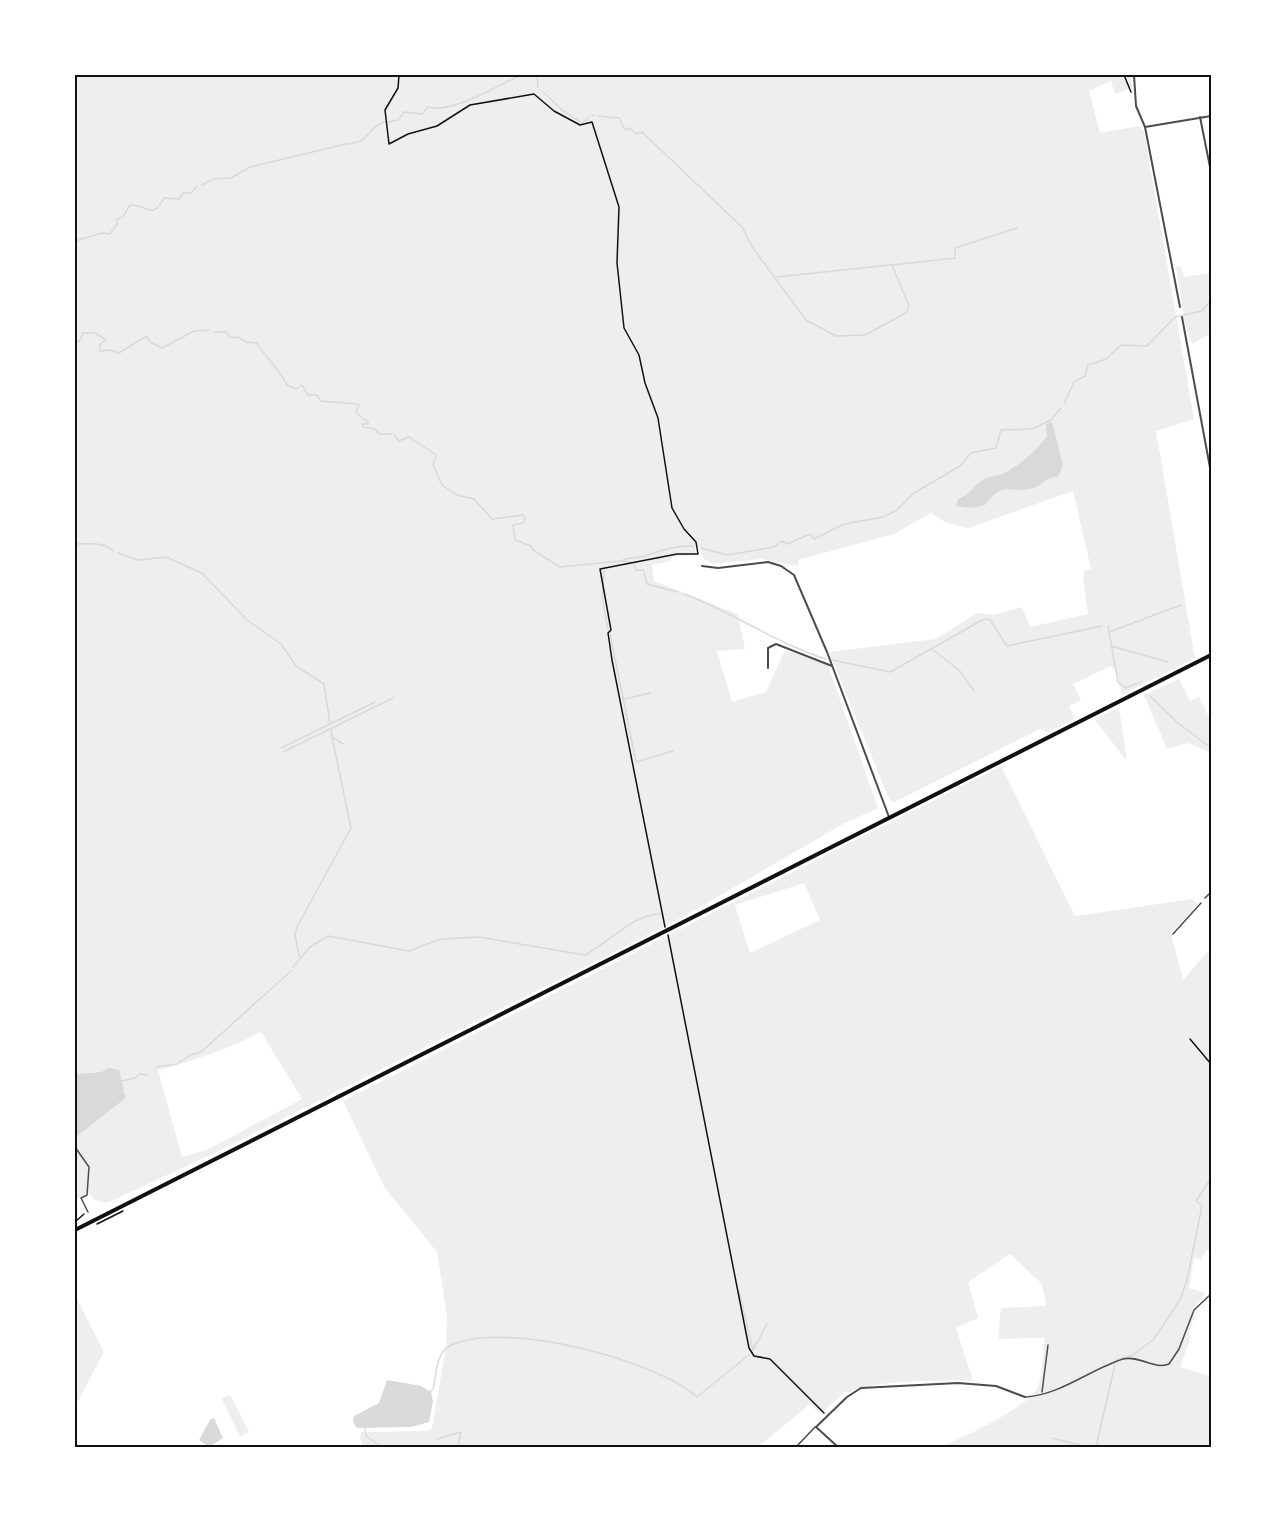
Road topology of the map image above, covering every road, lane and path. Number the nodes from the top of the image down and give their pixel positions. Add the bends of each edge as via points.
1 (399, 75) edge
2 (1124, 75) edge
3 (1134, 75) edge
4 (1135, 94) junction
5 (1211, 116) edge
6 (1200, 117) junction
7 (1145, 128) junction
8 (1211, 171) edge
9 (1180, 307) dead end
10 (1182, 317) dead end
11 (1209, 456) edge
12 (1211, 473) edge
13 (702, 566) dead end
14 (1211, 654) edge
15 (832, 666) junction
16 (768, 668) dead end
17 (889, 817) junction
18 (1211, 892) edge
19 (1205, 898) dead end
20 (1201, 903) dead end
21 (667, 932) junction
22 (1173, 934) dead end
23 (1190, 1039) dead end
24 (1211, 1064) edge
25 (75, 1147) edge
26 (88, 1212) joint
27 (75, 1222) edge
28 (75, 1230) edge
29 (1211, 1294) edge
30 (1048, 1345) dead end
31 (1042, 1393) junction
32 (1025, 1397) joint
33 (826, 1416) junction
34 (816, 1427) junction
35 (796, 1447) edge
36 (838, 1447) edge

1 - 21 path via 398,88 385,110 389,144 437,126 470,105 530,94 538,96 554,111 580,125 592,122 619,207 617,263 624,328 639,355 658,418 672,508 696,542 698,554 600,569 612,660
2 - 4 path
3 - 4 street
4 - 7 street
5 - 6 street
6 - 7 street
6 - 8 street
7 - 9 street
10 - 11 street
11 - 12 street
13 - 15 street via 768,562 787,569 798,582
14 - 17 main road
15 - 16 street via 776,644 768,648
15 - 17 street
17 - 21 main road
18 - 19 lane
20 - 22 lane
21 - 28 main road
21 - 33 path via 749,1348 754,1356 770,1359
23 - 24 path
25 - 26 lane via 89,1167 87,1195 81,1198
26 - 27 path
29 - 31 lane via 1197,1307 1169,1364 1125,1359
30 - 31 lane
31 - 32 lane
32 - 33 street via 996,1386 958,1383 873,1387 856,1390
33 - 34 street
34 - 35 lane
34 - 36 street

